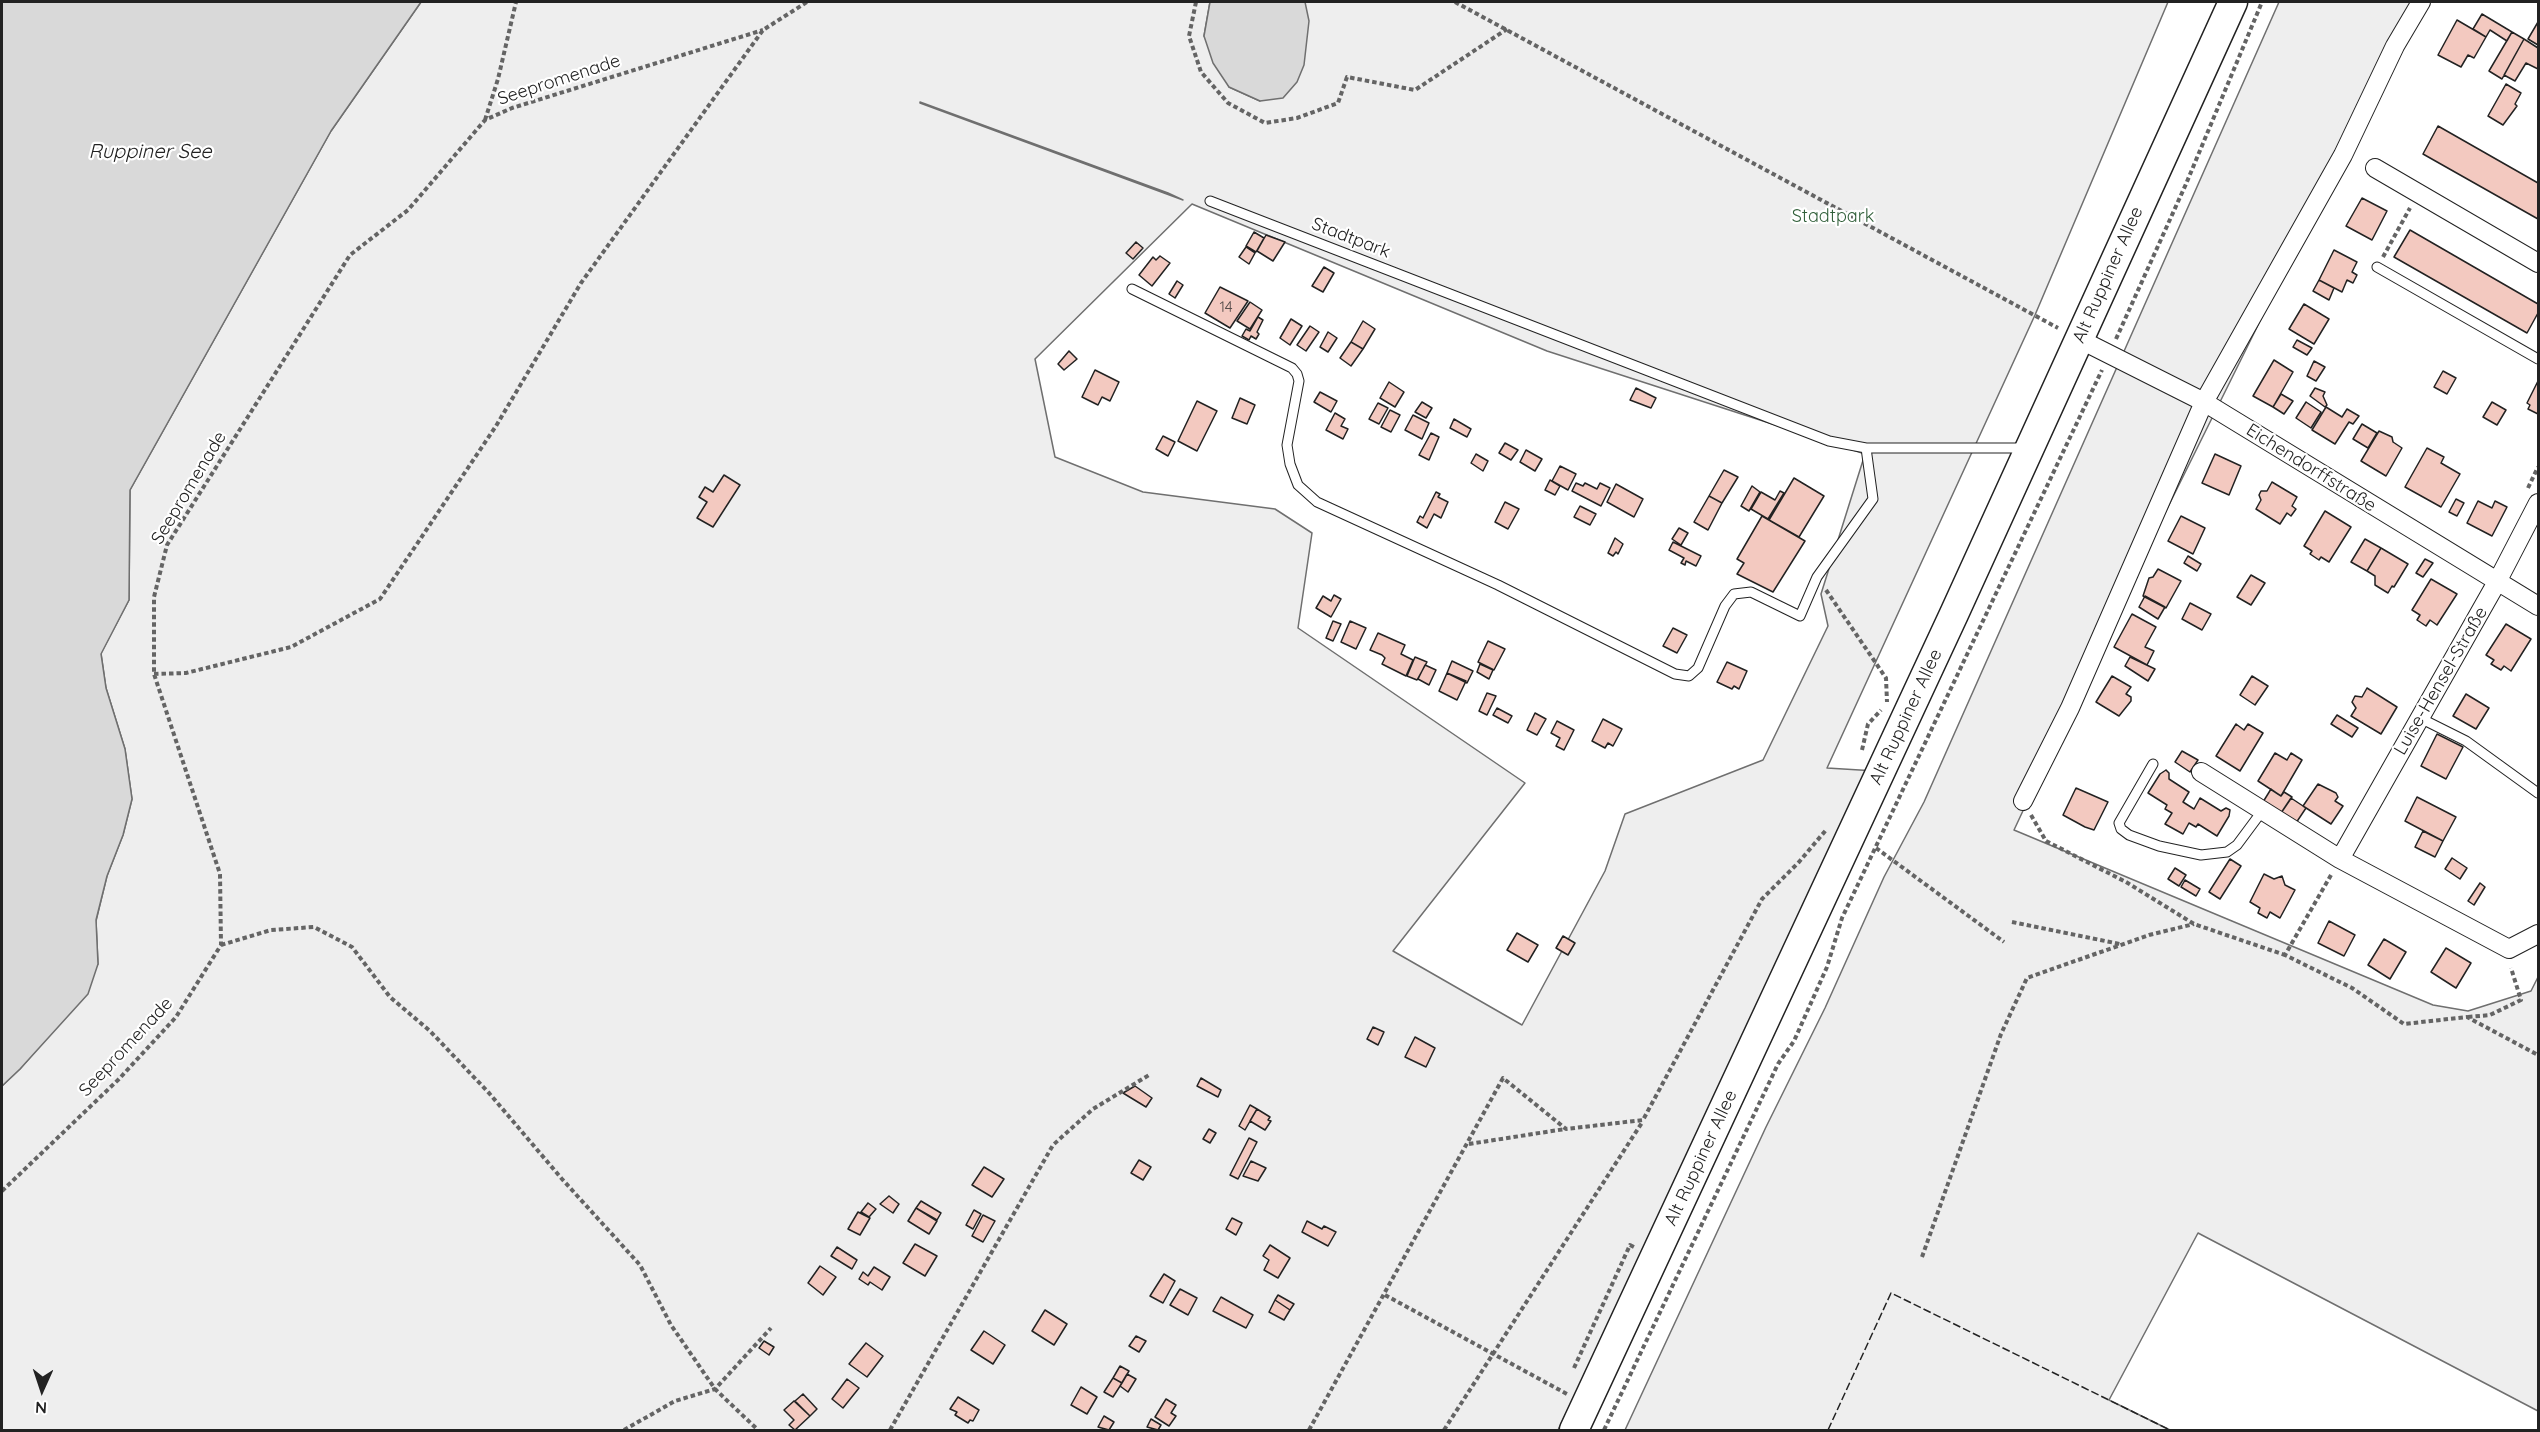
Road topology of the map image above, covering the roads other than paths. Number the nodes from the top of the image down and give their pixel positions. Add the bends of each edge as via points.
1 (2233, 2) edge
2 (2421, 2) edge
3 (2375, 168) dead end
4 (1210, 201) dead end
5 (2538, 263) edge
6 (2377, 267) dead end
7 (1132, 289) dead end
8 (2079, 339) junction
9 (2538, 359) edge
10 (2204, 402) junction
11 (1866, 448) junction
12 (2030, 448) junction
13 (2531, 500) edge
14 (2497, 582) junction
15 (2538, 606) edge
16 (2420, 717) junction
17 (2153, 764) dead end
18 (2201, 772) dead end
19 (2538, 793) edge
20 (2023, 801) road end
21 (2263, 810) junction
22 (2340, 859) junction
23 (2538, 934) edge
24 (1574, 1431) edge

1 - 8 main road, Alt Ruppiner Allee
2 - 10 street via 2395,46 2343,155
3 - 5 street
4 - 11 lane, Stadtpark via 1829,441
6 - 9 lane
7 - 11 lane via 1292,368 1297,374 1297,392 1287,445 1298,484 1317,502 1498,585 1675,674 1689,676 1698,668 1734,594 1750,592 1800,616 1817,577 1873,499
8 - 10 street, Eichendorffstraße
8 - 12 main road, Alt Ruppiner Allee
10 - 14 street, Eichendorffstraße
10 - 20 street via 2070,708
11 - 12 lane, Stadtpark
12 - 24 main road, Alt Ruppiner Allee
13 - 14 street, Luise-Hensel-Straße
14 - 15 street, Eichendorffstraße
14 - 16 street, Luise-Hensel-Straße
16 - 19 lane via 2466,741
16 - 22 street, Luise-Hensel-Straße
17 - 21 lane via 2118,823 2129,835 2201,855 2227,852 2237,845
18 - 21 street
21 - 22 street
22 - 23 street via 2509,950

